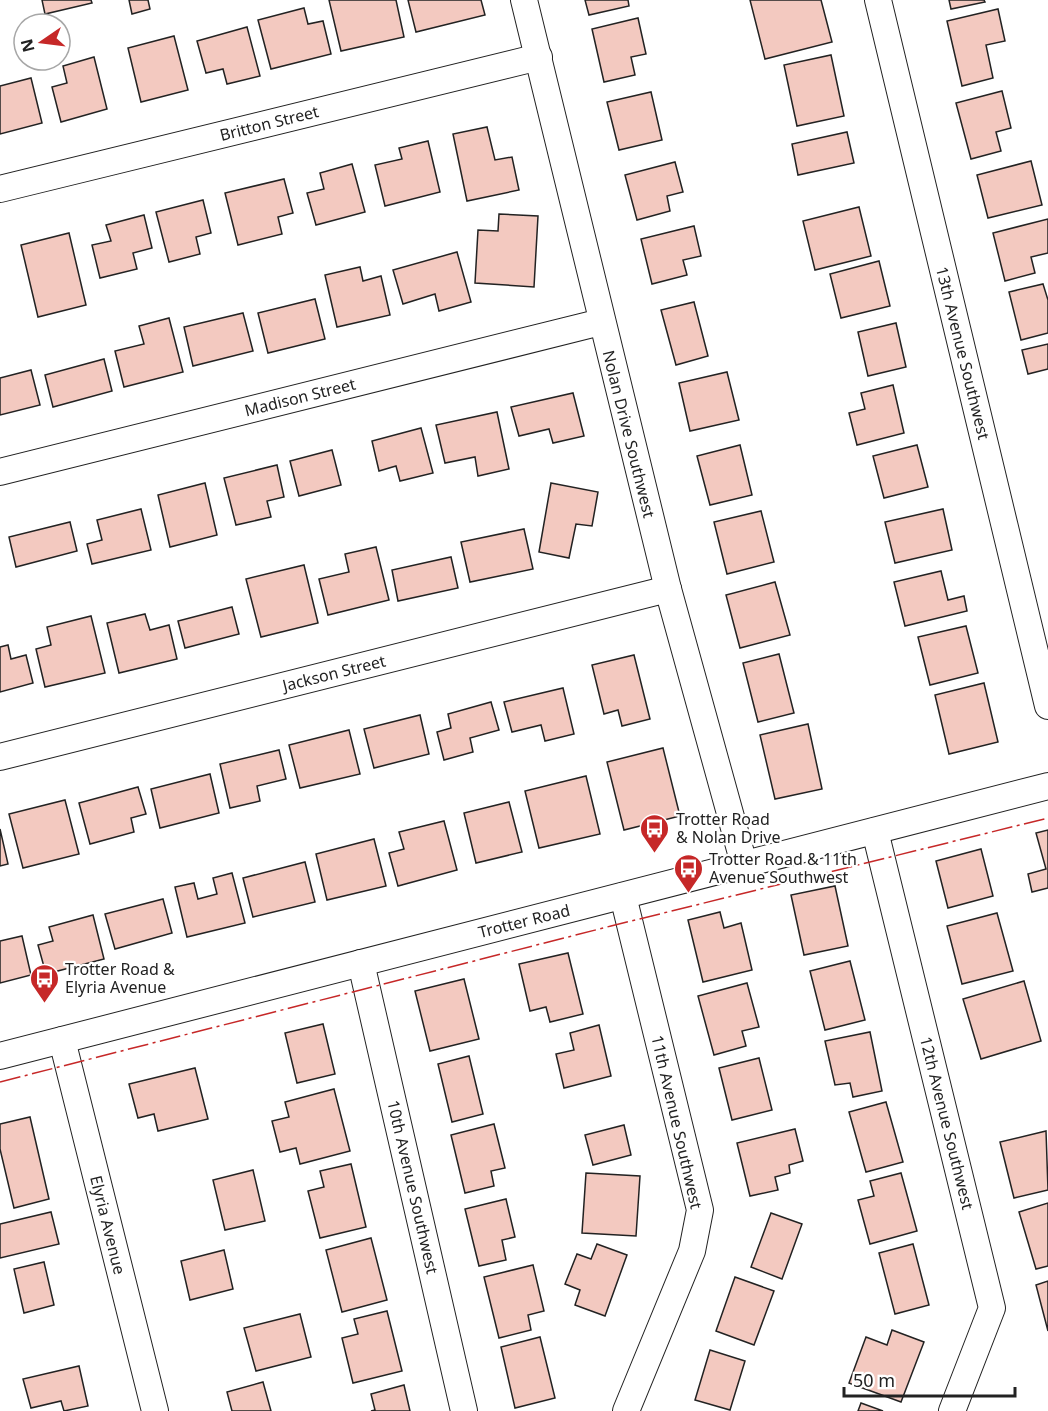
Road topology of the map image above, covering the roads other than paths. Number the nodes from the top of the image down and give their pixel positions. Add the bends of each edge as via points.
1 (524, 0) edge
2 (878, 0) edge
3 (539, 57) junction
4 (0, 189) edge
5 (601, 322) junction
6 (0, 472) edge
7 (668, 589) junction
8 (1048, 705) edge
9 (0, 757) edge
10 (1048, 786) edge
11 (875, 831) junction
12 (744, 864) junction
13 (623, 896) junction
14 (361, 963) junction
15 (62, 1040) junction
16 (0, 1056) edge
17 (155, 1411) edge
18 (464, 1411) edge
19 (626, 1411) edge
20 (952, 1411) edge

1 - 3 street, Nolan Drive Southwest
2 - 8 street, 13th Avenue Southwest
3 - 4 street, Britton Street
3 - 5 street, Nolan Drive Southwest
5 - 6 street, Madison Street
5 - 7 street, Nolan Drive Southwest
7 - 9 street, Jackson Street
7 - 12 street, Nolan Drive Southwest
10 - 11 street, Trotter Road
11 - 12 street, Trotter Road
11 - 20 street, 12th Avenue Southwest via 992,1308
12 - 13 street, Trotter Road
13 - 14 street, Trotter Road
13 - 19 street, 11th Avenue Southwest via 700,1210 692,1251
14 - 15 street, Trotter Road
14 - 18 street, 10th Avenue Southwest
15 - 16 street, Trotter Road
15 - 17 street, Elyria Avenue

